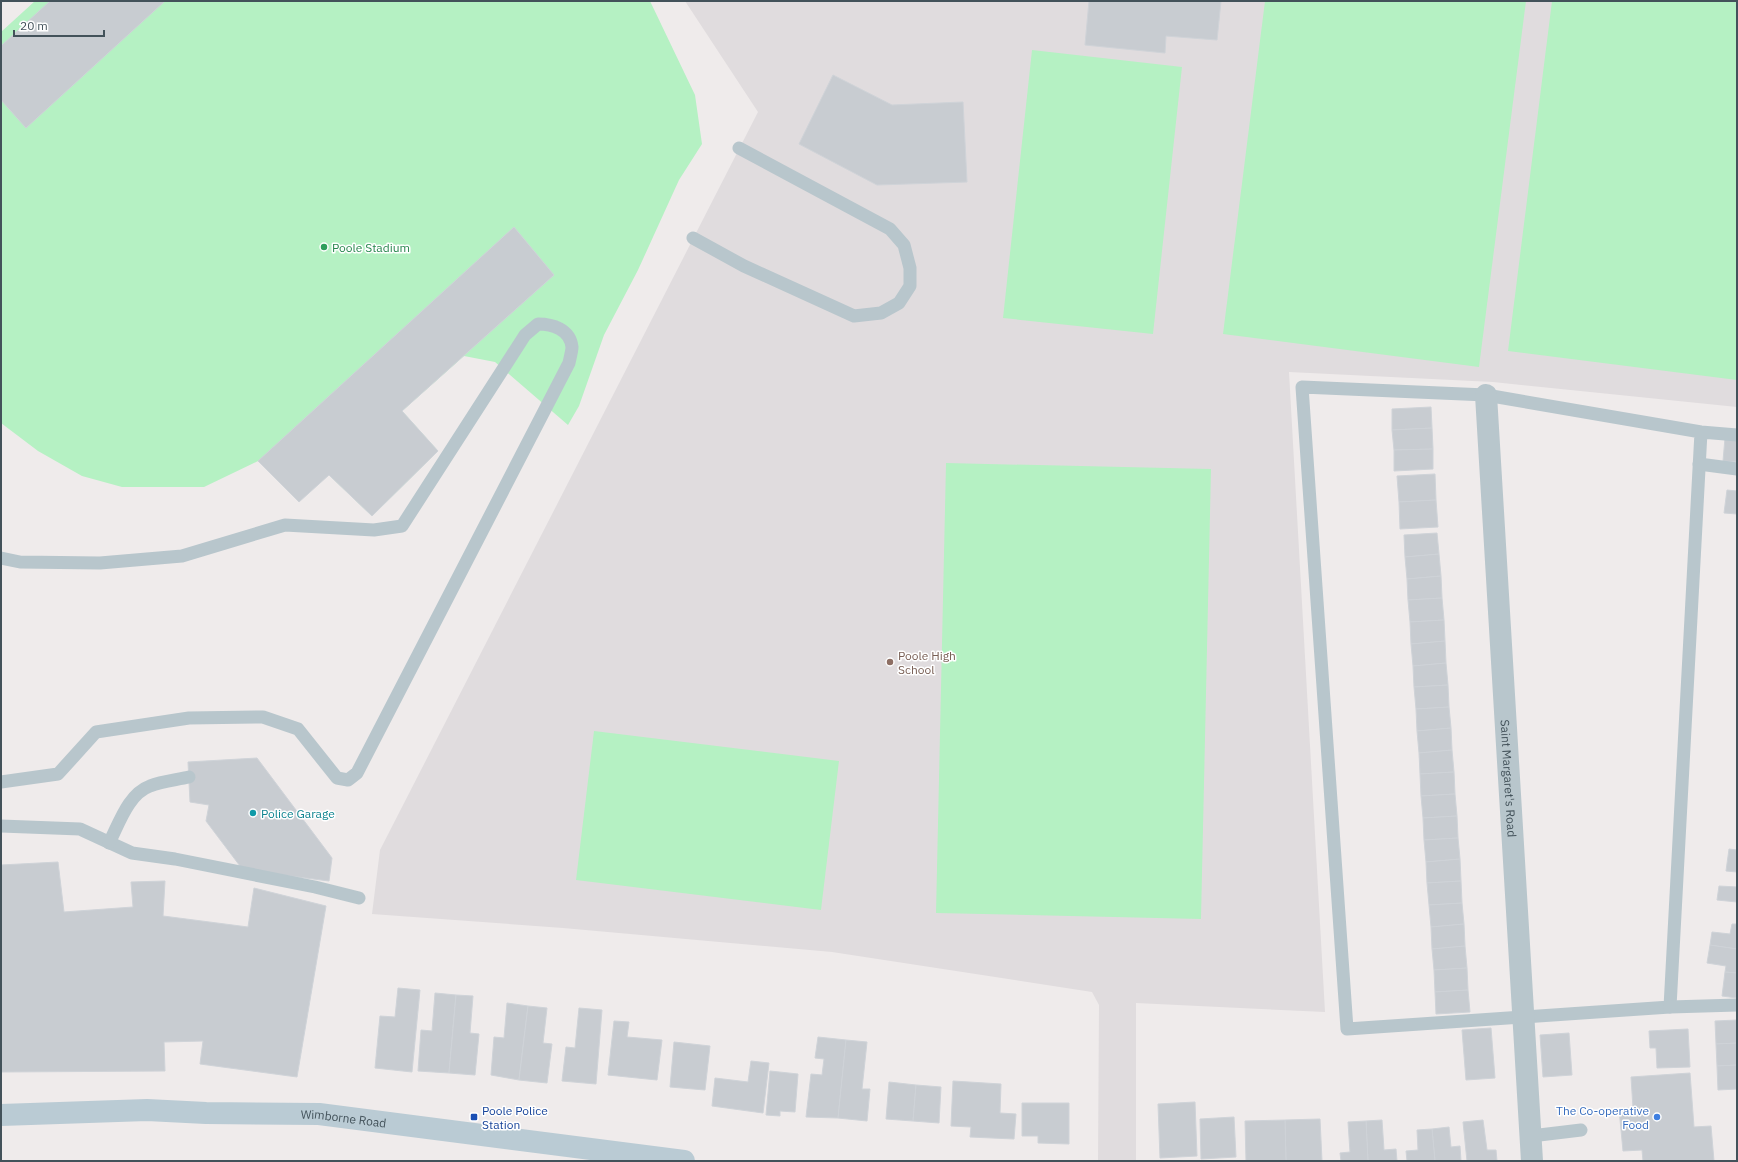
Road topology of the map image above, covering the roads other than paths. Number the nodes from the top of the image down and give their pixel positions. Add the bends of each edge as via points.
1 (738, 148) dead end
2 (693, 238) dead end
3 (1486, 395) junction
4 (1701, 432) junction
5 (1737, 435) edge
6 (1700, 464) junction
7 (1737, 469) edge
8 (1, 558) edge
9 (189, 778) dead end
10 (1, 782) edge
11 (1, 826) edge
12 (109, 843) junction
13 (359, 898) dead end
14 (1737, 1005) edge
15 (1670, 1007) junction
16 (1523, 1017) junction
17 (1, 1115) edge
18 (1581, 1130) dead end
19 (1531, 1136) junction
20 (677, 1161) edge
21 (1532, 1161) edge

1 - 2 lane via 890,229 904,245 910,268 910,286 899,303 881,313 854,316 744,266
3 - 4 lane
3 - 16 street, Saint Margaret's Road
3 - 16 lane via 1302,387 1348,1028
4 - 5 lane
4 - 6 lane
6 - 7 lane
6 - 15 lane
8 - 10 lane via 20,562 100,563 182,556 285,525 374,530 402,526 525,335 538,324 553,324 565,332 572,346 569,363 358,773 348,780 337,778 298,729 263,717 189,718 96,732 58,774
9 - 12 lane via 148,787 136,796 127,806
11 - 12 lane via 80,829
12 - 13 lane via 132,853 175,859
14 - 15 lane
15 - 16 lane
16 - 19 street, Saint Margaret's Road
17 - 20 main road, Wimborne Road via 148,1110 319,1114
18 - 19 lane
19 - 21 street, Saint Margaret's Road

